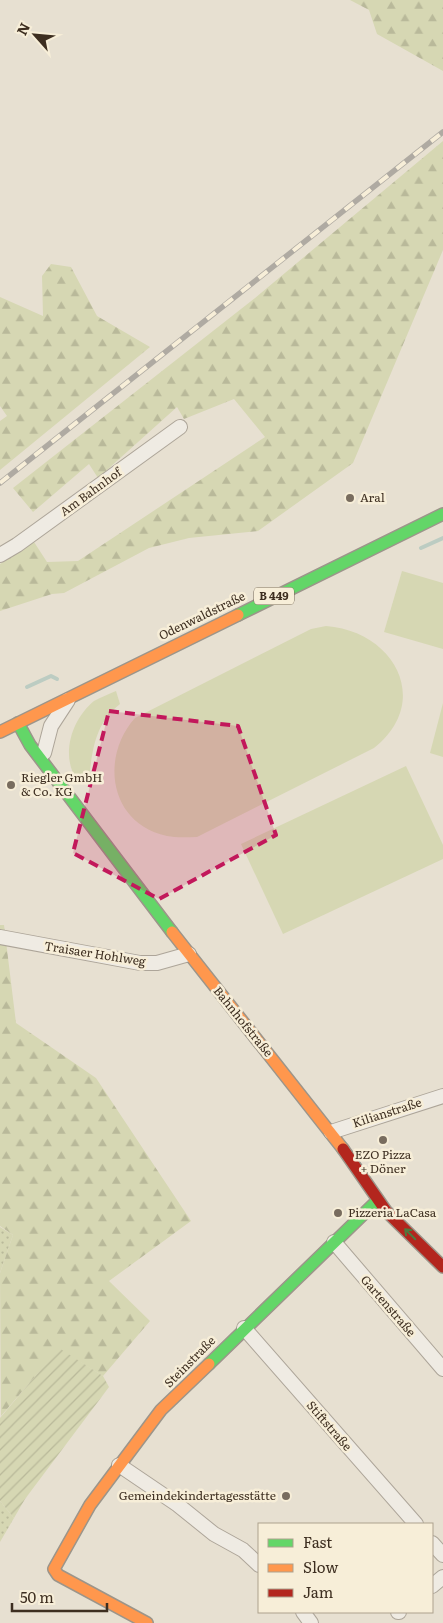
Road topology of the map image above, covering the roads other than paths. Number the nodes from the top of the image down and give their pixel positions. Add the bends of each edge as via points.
1 (180, 428) dead end
2 (443, 514) edge
3 (0, 555) edge
4 (68, 699) junction
5 (18, 723) junction
6 (0, 732) edge
7 (44, 753) junction
8 (50, 770) junction
9 (0, 937) edge
10 (189, 954) junction
11 (443, 1096) edge
12 (332, 1132) junction
13 (378, 1200) junction
14 (334, 1242) junction
15 (443, 1267) edge
16 (244, 1328) junction
17 (443, 1369) edge
18 (119, 1465) junction
19 (415, 1523) edge
20 (433, 1544) edge
21 (443, 1555) edge
22 (258, 1564) edge
23 (443, 1577) edge
24 (433, 1585) edge
25 (147, 1623) edge

1 - 3 street, Am Bahnhof
2 - 4 street, Odenwaldstraße / B 449
4 - 5 street, Odenwaldstraße / B 449
4 - 7 street via 51,726
5 - 6 street, Odenwaldstraße / B 449
5 - 7 street, Bahnhofstraße via 32,731
5 - 8 street, Bahnhofstraße
7 - 8 street, Bahnhofstraße
8 - 10 street, Bahnhofstraße
9 - 10 street, Traisaer Hohlweg via 140,963 157,963
10 - 12 street, Bahnhofstraße
11 - 12 street, Kilianstraße
12 - 13 street, Bahnhofstraße
13 - 14 street, Steinstraße
15 -> 13 street, Bahnhofstraße
14 - 16 street, Steinstraße
14 - 17 street, Gartenstraße
16 - 18 street, Steinstraße via 161,1410
16 - 19 street, Stiftstraße
18 - 22 street via 214,1534 243,1550
18 - 25 street, Steinstraße via 90,1505 54,1569 58,1575
20 - 21 street
23 - 24 street

